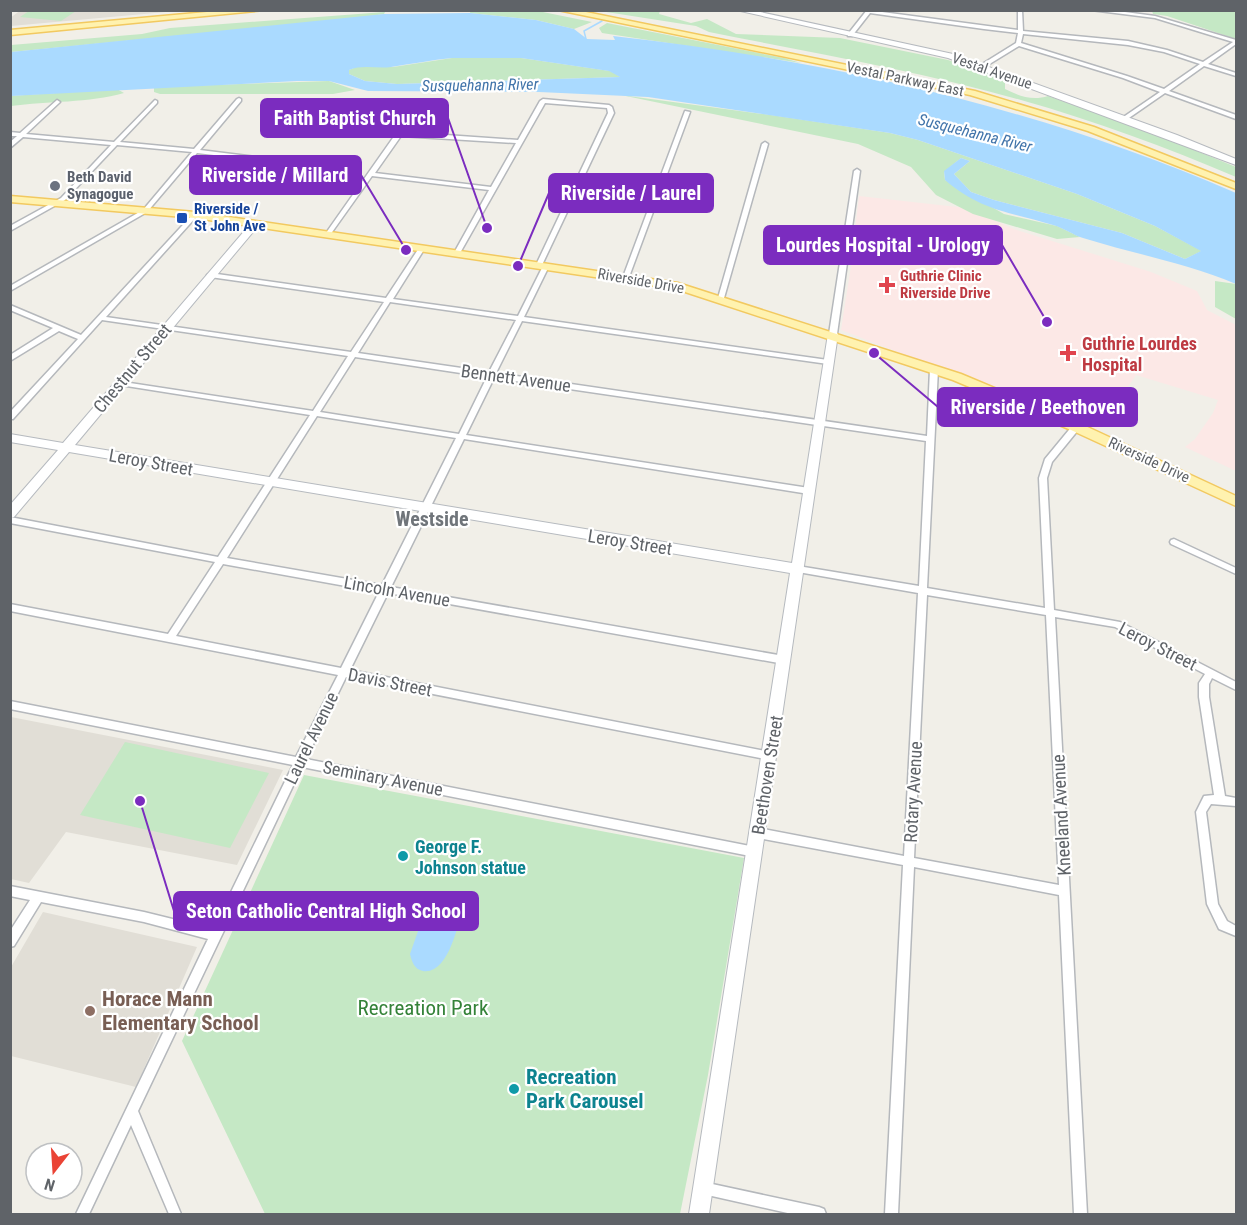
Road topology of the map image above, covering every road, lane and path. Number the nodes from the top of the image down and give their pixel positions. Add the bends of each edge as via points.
1 (232, 10) edge
2 (261, 10) edge
3 (562, 10) edge
4 (579, 10) edge
5 (739, 10) edge
6 (1020, 10) edge
7 (1093, 10) edge
8 (869, 11) edge
9 (1021, 32) junction
10 (10, 33) edge
11 (850, 35) junction
12 (1236, 41) edge
13 (1018, 44) junction
14 (1204, 64) junction
15 (981, 67) junction
16 (1236, 75) edge
17 (1165, 91) junction
18 (239, 100) dead end
19 (57, 102) dead end
20 (155, 102) dead end
21 (687, 112) dead end
22 (1236, 117) edge
23 (1124, 118) junction
24 (272, 119) dead end
25 (10, 134) edge
26 (399, 134) junction
27 (22, 136) junction
28 (521, 142) junction
29 (116, 143) junction
30 (765, 144) dead end
31 (10, 146) edge
32 (197, 151) junction
33 (1236, 162) edge
34 (297, 164) dead end
35 (857, 171) dead end
36 (371, 174) junction
37 (1236, 180) edge
38 (1236, 186) edge
39 (494, 189) junction
40 (10, 198) edge
41 (57, 203) junction
42 (145, 211) junction
43 (195, 215) junction
44 (255, 224) junction
45 (10, 229) edge
46 (328, 234) junction
47 (422, 248) junction
48 (457, 253) junction
49 (542, 265) junction
50 (210, 275) junction
51 (626, 277) junction
52 (10, 290) edge
53 (721, 298) junction
54 (388, 300) junction
55 (10, 307) edge
56 (101, 318) junction
57 (520, 318) junction
58 (166, 327) junction
59 (58, 328) junction
60 (832, 334) junction
61 (82, 338) junction
62 (353, 355) junction
63 (10, 359) edge
64 (828, 362) junction
65 (934, 369) junction
66 (492, 375) junction
67 (120, 383) junction
68 (315, 414) junction
69 (10, 417) edge
70 (819, 424) junction
71 (1076, 427) junction
72 (461, 437) junction
73 (10, 438) edge
74 (930, 440) junction
75 (65, 448) junction
76 (271, 482) junction
77 (809, 491) junction
78 (1236, 501) edge
79 (425, 508) junction
80 (10, 514) edge
81 (10, 520) edge
82 (1174, 542) dead end
83 (220, 560) junction
84 (798, 570) junction
85 (1236, 571) edge
86 (385, 589) junction
87 (923, 590) junction
88 (10, 607) edge
89 (1050, 611) junction
90 (171, 637) junction
91 (784, 660) junction
92 (343, 672) junction
93 (1210, 672) junction
94 (1236, 686) edge
95 (10, 705) edge
96 (770, 756) junction
97 (299, 762) junction
98 (1220, 799) junction
99 (1236, 802) edge
100 (758, 833) junction
101 (755, 852) junction
102 (910, 861) junction
103 (10, 891) edge
104 (1065, 891) junction
105 (38, 897) junction
106 (1236, 931) edge
107 (215, 935) junction
108 (10, 942) edge
109 (132, 1111) junction
110 (703, 1188) junction
111 (82, 1215) edge
112 (175, 1215) edge
113 (699, 1215) edge
114 (819, 1215) edge
115 (891, 1215) edge
116 (1081, 1215) edge

1 - 10 main road
2 - 10 main road
3 - 38 main road, Vestal Parkway East via 972,93 1117,138
4 - 37 main road, Vestal Parkway East via 969,88 1101,127
5 - 11 street, Vestal Avenue
6 - 9 street
7 - 12 street via 1155,17
8 - 9 street
8 - 11 street
9 - 13 street
9 - 14 street via 1128,43
11 - 15 street, Vestal Avenue via 941,54
12 - 14 street
13 - 15 street
13 - 17 street
14 - 16 street
14 - 17 street
15 - 23 street, Vestal Avenue
17 - 22 street
17 - 23 street
18 - 32 street
19 - 27 street
20 - 29 street
21 - 51 street
23 - 33 street, Vestal Avenue
24 - 26 street
25 - 27 street
26 - 28 street
26 - 36 street
27 - 29 street
27 - 31 street
28 - 39 street
28 - 49 street, Laurel Avenue via 546,100 612,108
29 - 32 street
29 - 41 street
30 - 53 street
32 - 34 street
32 - 42 street
35 - 60 street
36 - 39 street
36 - 46 street
39 - 48 street
40 - 41 main road, Riverside Drive
41 - 42 main road, Riverside Drive
41 - 45 street
42 - 43 main road, Riverside Drive
42 - 52 street
43 - 44 main road, Riverside Drive
43 - 56 street
44 - 46 main road, Riverside Drive
44 - 50 street, Chestnut Street
46 - 47 main road, Riverside Drive
47 - 48 main road, Riverside Drive
47 - 54 street
48 - 49 main road, Riverside Drive
49 - 51 main road, Riverside Drive
49 - 57 street, Laurel Avenue
50 - 54 street
50 - 58 street, Chestnut Street
51 - 53 main road, Riverside Drive
53 - 60 main road, Riverside Drive
54 - 57 street
54 - 62 street
55 - 59 street
56 - 58 street, Bennett Avenue
56 - 61 street
57 - 64 street
57 - 66 street, Laurel Avenue
58 - 62 street, Bennett Avenue
58 - 67 street, Chestnut Street
59 - 61 street
59 - 63 street
60 - 64 street, Beethoven Street
60 - 65 main road, Riverside Drive
61 - 69 street
62 - 66 street, Bennett Avenue
62 - 68 street
64 - 70 street, Beethoven Street
65 - 71 main road, Riverside Drive
65 - 74 street, Rotary Avenue
66 - 70 street, Bennett Avenue
66 - 72 street, Laurel Avenue
67 - 68 street
67 - 75 street, Chestnut Street
68 - 72 street
68 - 76 street
70 - 74 street, Bennett Avenue
70 - 77 street, Beethoven Street
71 - 78 main road, Riverside Drive
71 - 89 street, Kneeland Avenue via 1044,469
72 - 77 street
72 - 79 street, Laurel Avenue
73 - 75 street, Leroy Street
74 - 87 street, Rotary Avenue
75 - 76 street, Leroy Street
75 - 80 street, Chestnut Street
76 - 79 street, Leroy Street
76 - 83 street
77 - 84 street, Beethoven Street
79 - 84 street, Leroy Street
79 - 86 street, Laurel Avenue
81 - 83 street, Lincoln Avenue
82 - 85 street
83 - 86 street, Lincoln Avenue
83 - 90 street
84 - 87 street, Leroy Street
84 - 91 street, Beethoven Street
86 - 91 street, Lincoln Avenue
86 - 92 street, Laurel Avenue
87 - 89 street, Leroy Street
87 - 102 street, Rotary Avenue
88 - 90 street, Davis Street
89 - 93 street, Leroy Street via 1117,624
89 - 104 street, Kneeland Avenue
90 - 92 street, Davis Street
91 - 96 street, Beethoven Street
92 - 96 street, Davis Street
92 - 97 street, Laurel Avenue
93 - 94 street, Leroy Street
93 - 98 street via 1204,683 1204,697
95 - 97 street, Seminary Avenue
96 - 100 street, Beethoven Street
97 - 101 street, Seminary Avenue
97 - 107 street, Laurel Avenue
98 - 99 street
98 - 106 street via 1208,799 1201,812 1213,904 1223,925
100 - 101 street, Beethoven Street
100 - 102 street
101 - 110 street, Beethoven Street
102 - 104 street
102 - 115 street, Rotary Avenue
103 - 105 street
104 - 116 street, Kneeland Avenue
105 - 107 street
105 - 108 street
107 - 109 street, Laurel Avenue
109 - 111 street, Laurel Avenue
109 - 112 street
110 - 113 street, Beethoven Street
110 - 114 street

